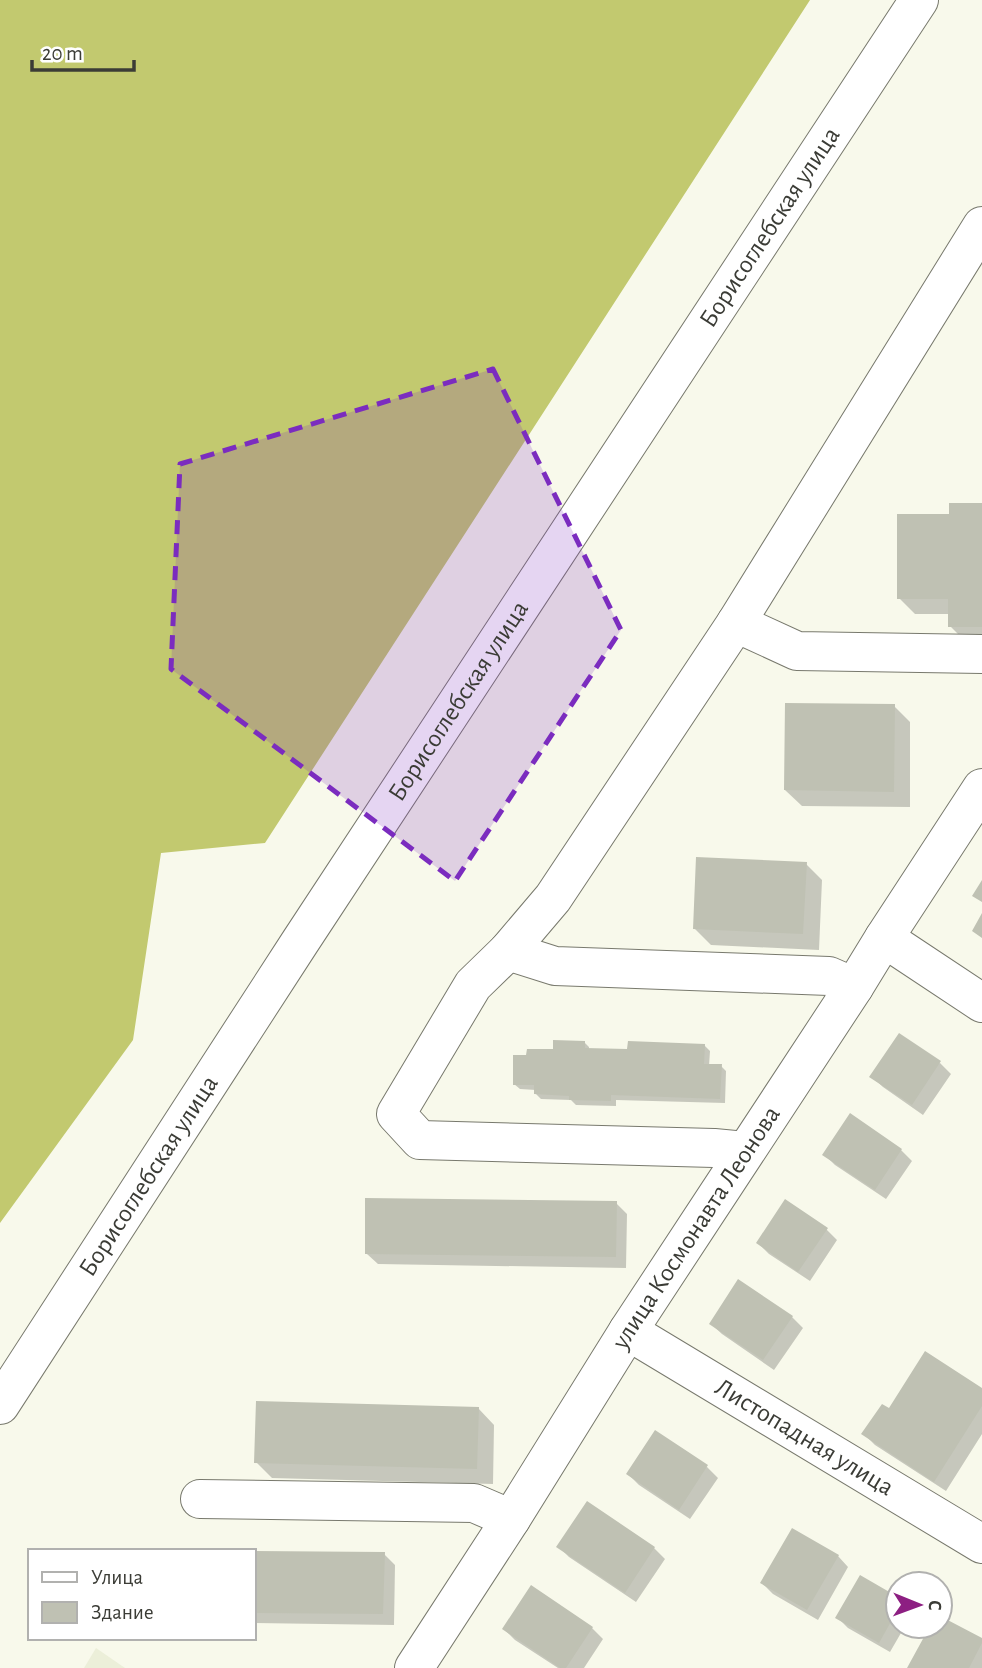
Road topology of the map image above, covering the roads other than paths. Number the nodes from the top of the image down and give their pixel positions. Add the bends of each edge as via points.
1 (919, 0) edge
2 (979, 238) edge
3 (736, 623) junction
4 (982, 654) edge
5 (982, 788) edge
6 (884, 938) junction
7 (508, 951) junction
8 (854, 987) junction
9 (982, 1003) edge
10 (745, 1151) junction
11 (628, 1331) junction
12 (0, 1405) edge
13 (200, 1499) dead end
14 (511, 1519) junction
15 (982, 1544) edge
16 (414, 1668) edge

1 - 12 street, Борисоглебская улица
2 - 3 street
3 - 4 street via 797,651
3 - 7 street via 554,898
5 - 6 street, улица Космонавта Леонова
6 - 8 street, улица Космонавта Леонова
6 - 9 street
7 - 8 street via 555,966 829,976
7 - 10 street via 474,985 396,1114 420,1140
8 - 10 street, улица Космонавта Леонова
10 - 11 street, улица Космонавта Леонова
11 - 14 street, улица Космонавта Леонова
11 - 15 street, Листопадная улица
13 - 14 street via 474,1503
14 - 16 street, улица Космонавта Леонова

